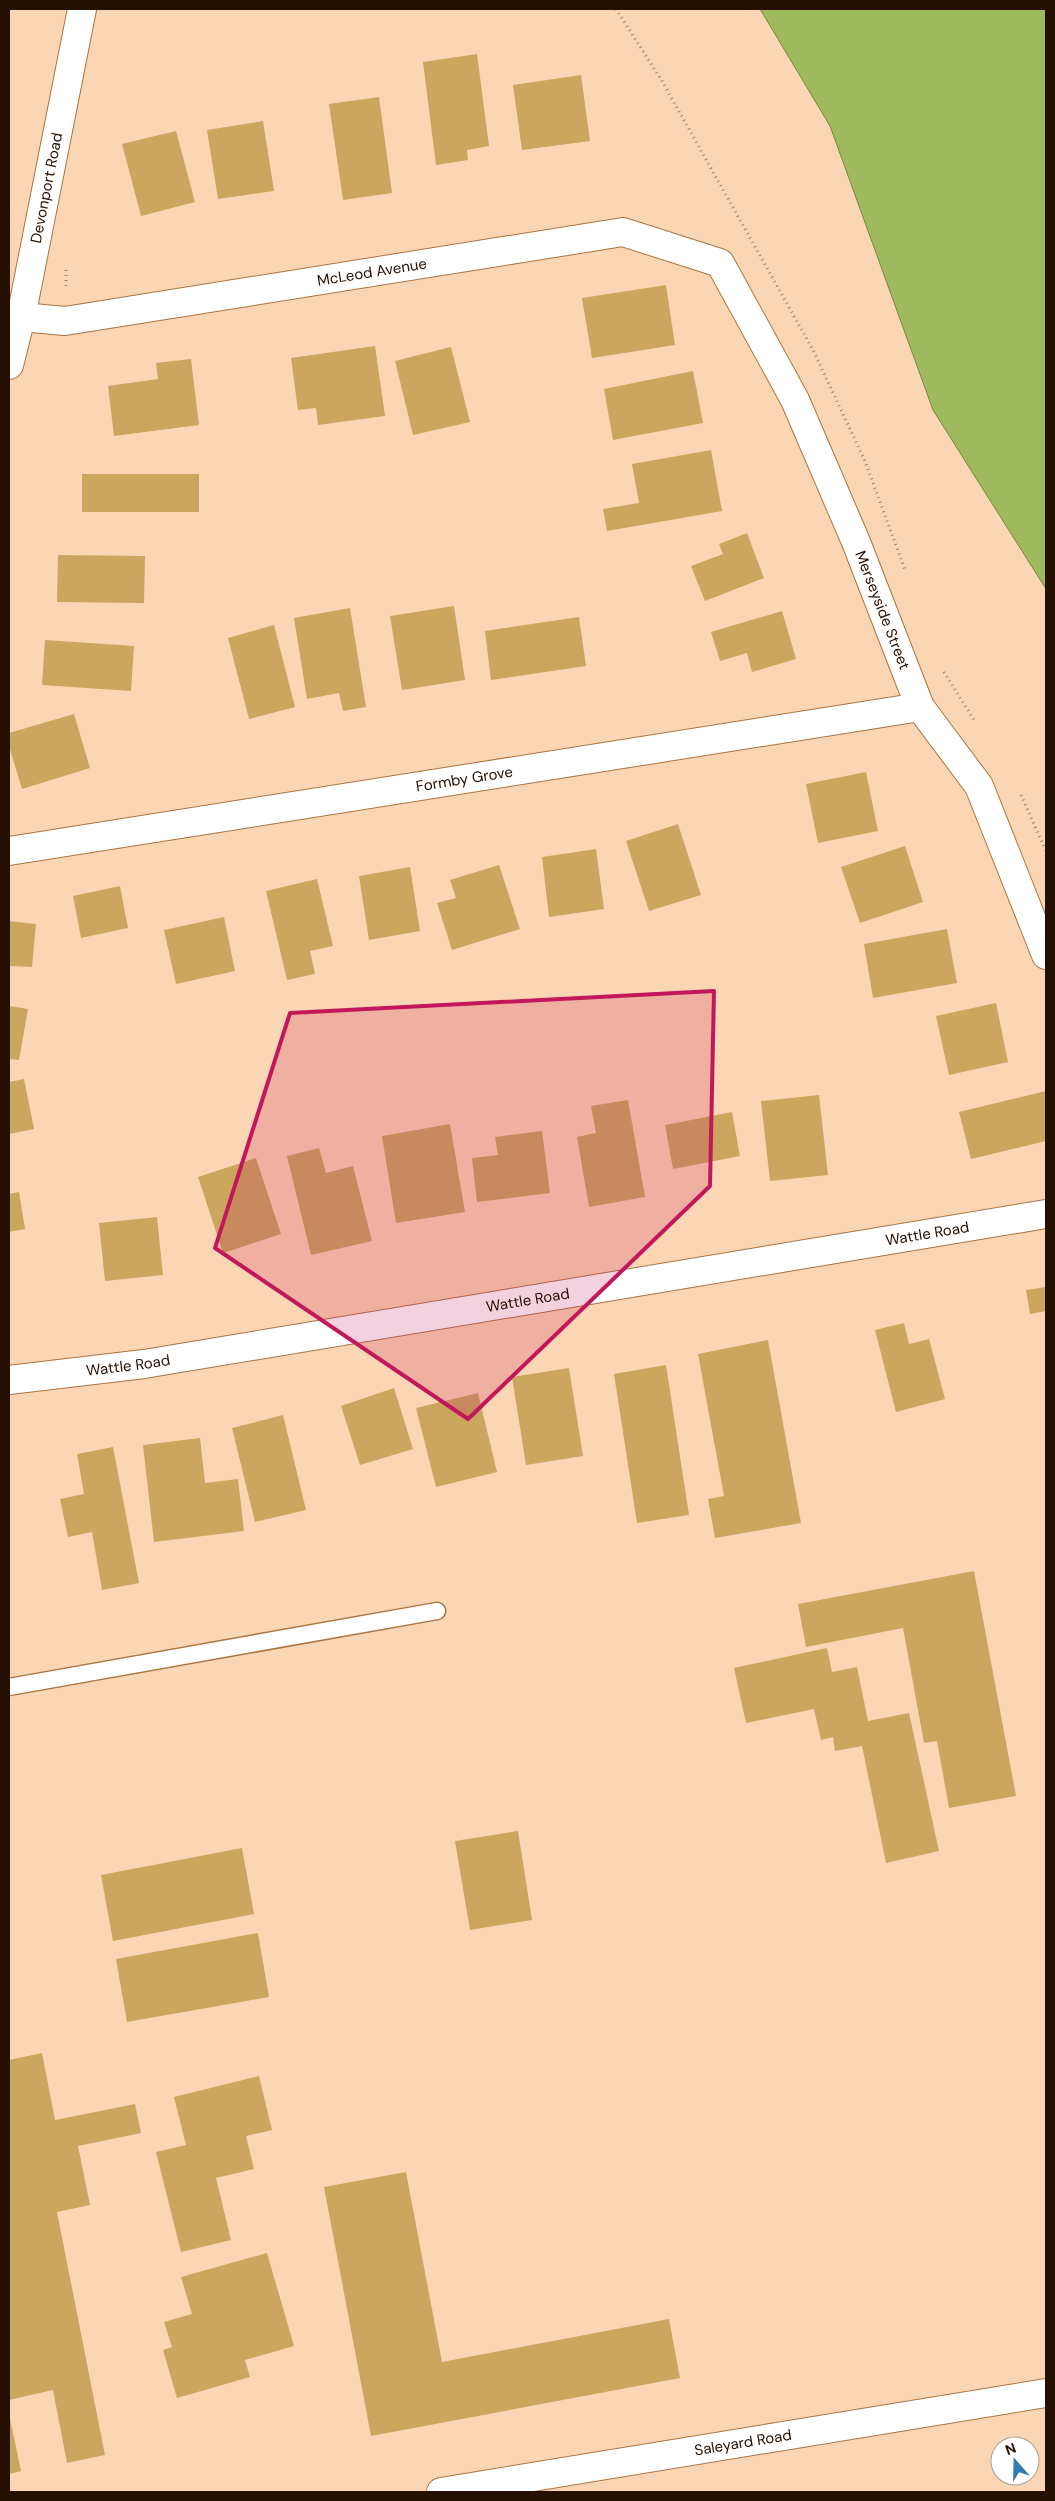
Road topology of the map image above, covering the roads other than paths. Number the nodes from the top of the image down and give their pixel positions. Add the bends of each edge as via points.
1 (82, 9) edge
2 (720, 264) joint
3 (21, 317) junction
4 (9, 365) edge
5 (920, 707) junction
6 (9, 851) edge
7 (1046, 956) edge
8 (1046, 1214) edge
9 (9, 1380) edge
10 (437, 1611) dead end
11 (9, 1687) edge
12 (1046, 2393) edge
13 (441, 2492) edge

1 - 3 street, Devonport Road
2 - 3 street, McLeod Avenue via 623,232 65,321
2 - 5 street, Merseyside Street via 795,400 856,542
3 - 4 street, Devonport Road
5 - 6 street, Formby Grove
5 - 7 street, Merseyside Street via 979,786
8 - 9 street, Wattle Road via 144,1364
10 - 11 lane
12 - 13 street, Saleyard Road

